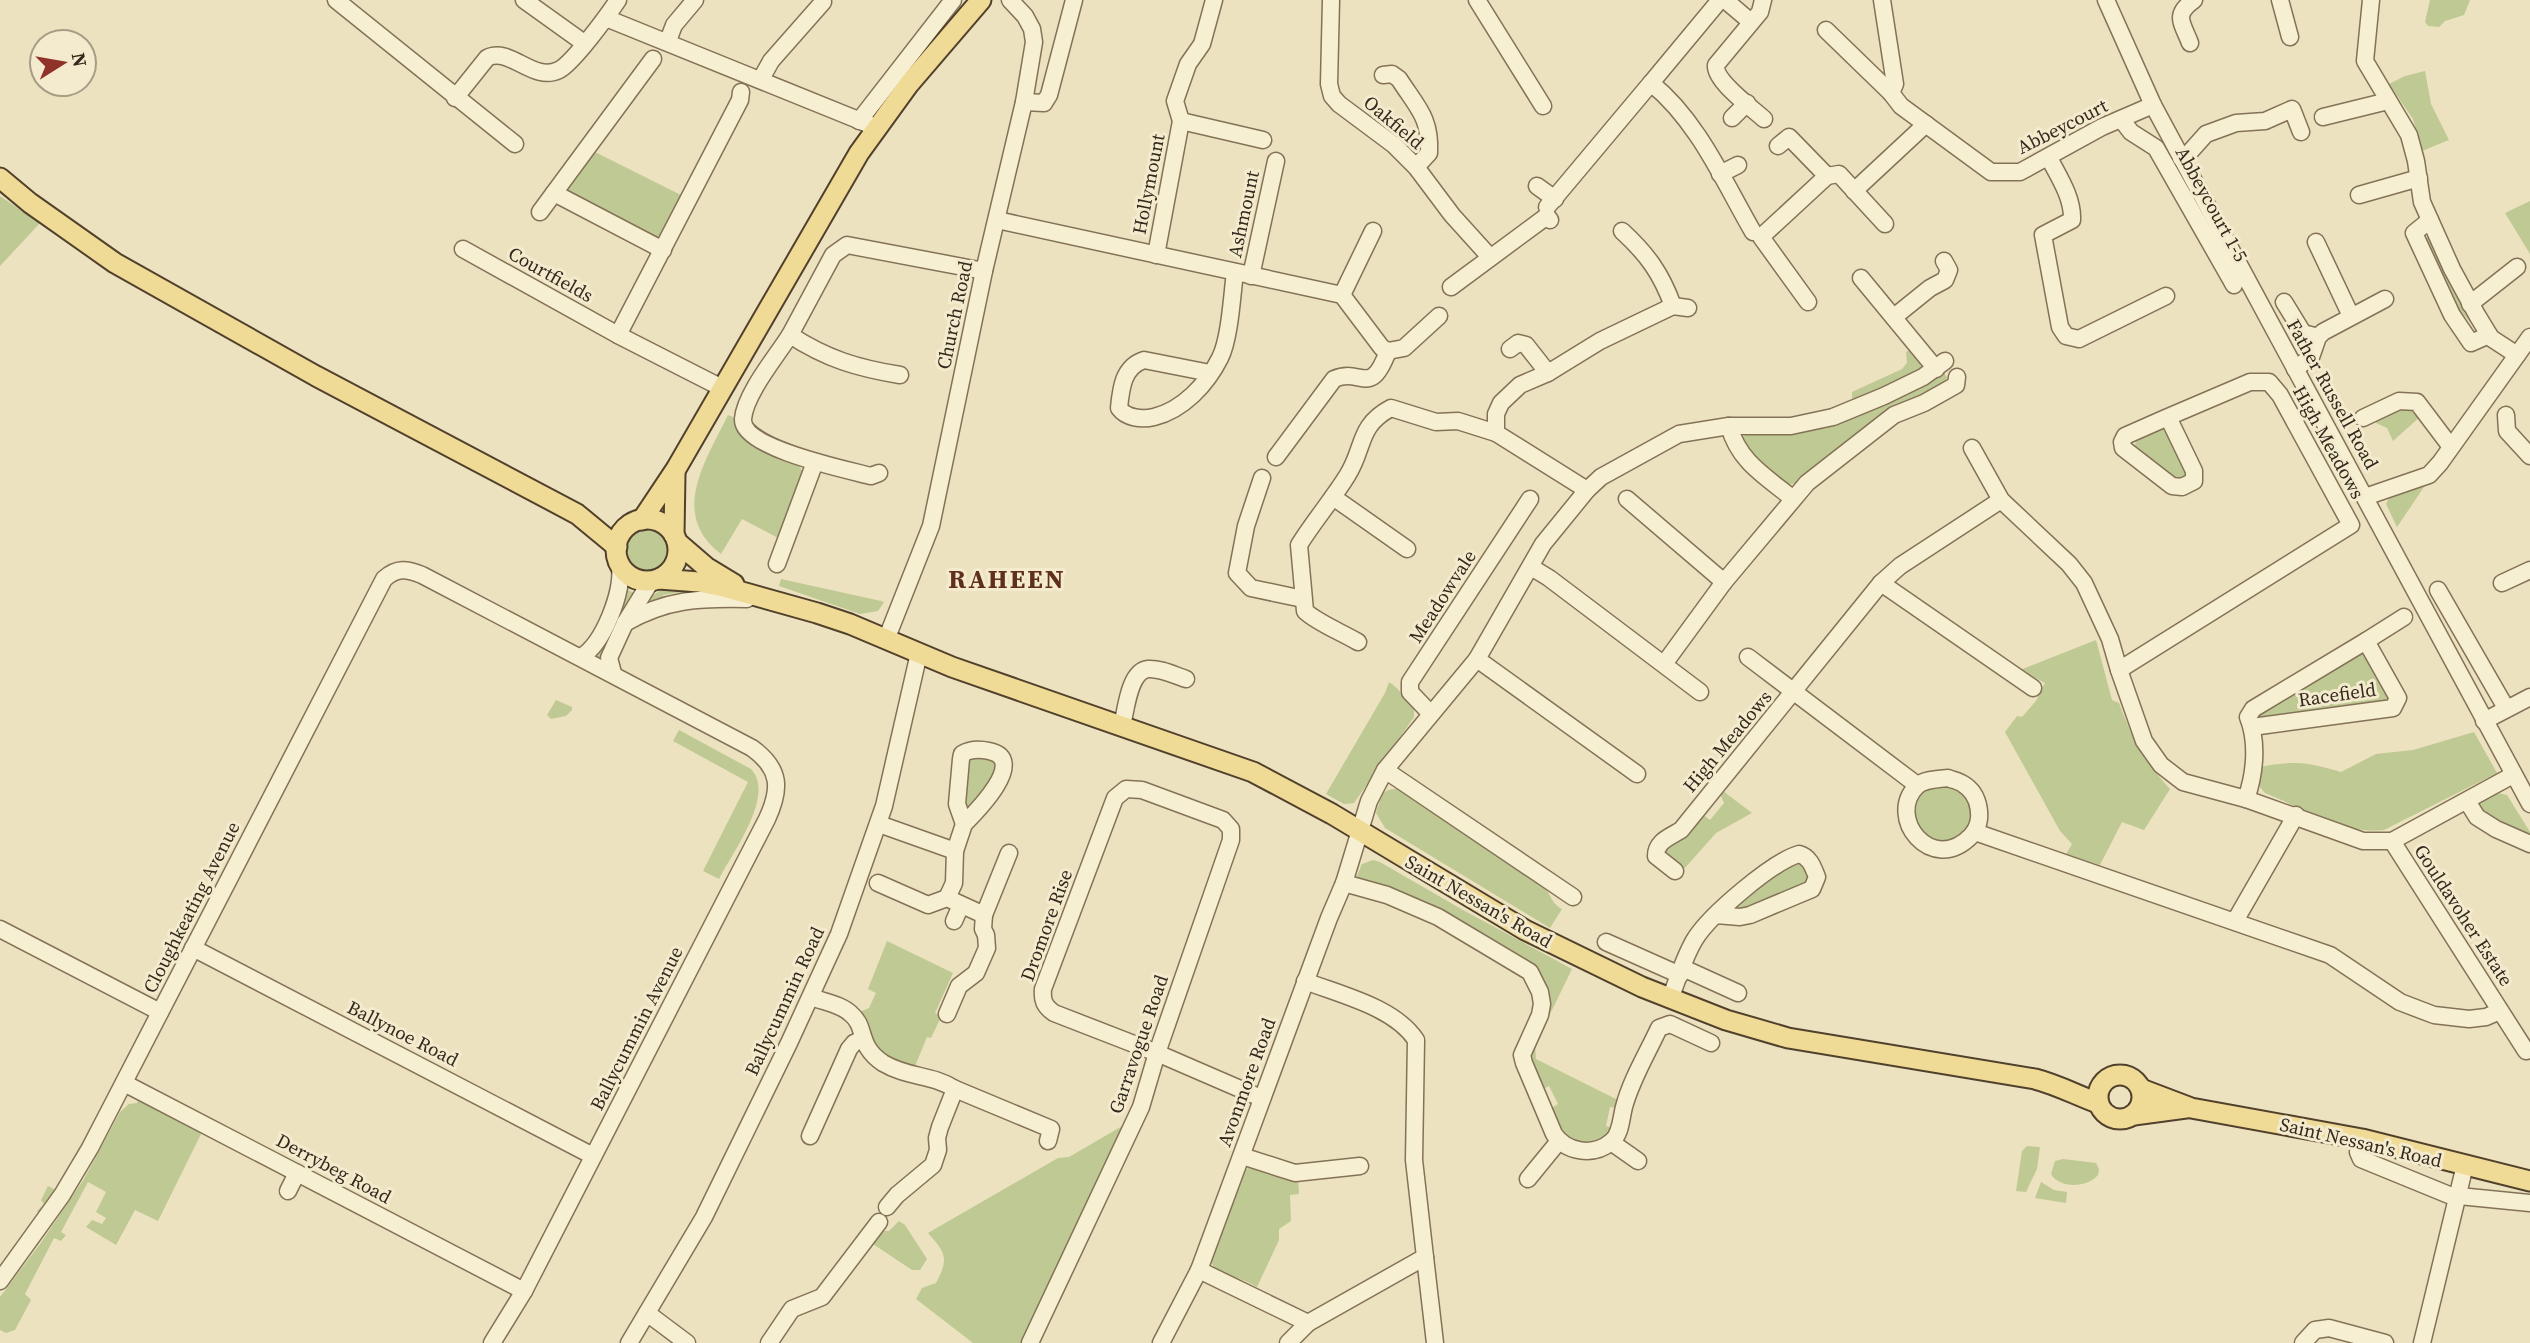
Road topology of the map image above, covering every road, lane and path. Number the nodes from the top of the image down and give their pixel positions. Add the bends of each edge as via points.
1 (336, 0) edge
2 (524, 0) edge
3 (618, 0) edge
4 (695, 0) edge
5 (953, 0) edge
6 (981, 0) edge
7 (1010, 0) edge
8 (1074, 0) edge
9 (1214, 0) edge
10 (1331, 0) edge
11 (1477, 0) edge
12 (1722, 0) edge
13 (1763, 0) edge
14 (1882, 0) edge
15 (2106, 0) edge
16 (2194, 0) edge
17 (2280, 0) edge
18 (823, 1) edge
19 (2369, 1) edge
20 (606, 18) junction
21 (1751, 22) junction
22 (1826, 30) dead end
23 (2290, 37) dead end
24 (668, 41) junction
25 (584, 43) junction
26 (2190, 43) dead end
27 (653, 59) dead end
28 (1383, 75) dead end
29 (761, 79) junction
30 (1651, 83) junction
31 (741, 92) dead end
32 (1891, 93) junction
33 (455, 98) junction
34 (2388, 101) junction
35 (1024, 102) junction
36 (1747, 103) junction
37 (1543, 106) dead end
38 (2153, 106) junction
39 (2323, 117) dead end
40 (1732, 118) dead end
41 (1764, 119) dead end
42 (2121, 119) junction
43 (859, 121) junction
44 (1181, 121) junction
45 (1926, 124) junction
46 (878, 128) junction
47 (2301, 132) dead end
48 (1263, 140) dead end
49 (515, 144) dead end
50 (1778, 146) dead end
51 (2049, 158) junction
52 (2181, 158) junction
53 (1276, 161) dead end
54 (1738, 164) dead end
55 (1416, 167) junction
56 (1720, 174) junction
57 (1827, 176) junction
58 (0, 178) edge
59 (2419, 178) junction
60 (1537, 186) dead end
61 (1854, 191) junction
62 (554, 193) junction
63 (2359, 195) dead end
64 (1551, 209) junction
65 (540, 212) dead end
66 (996, 220) junction
67 (2430, 220) junction
68 (1885, 224) dead end
69 (1373, 231) dead end
70 (1622, 231) dead end
71 (1754, 232) dead end
72 (2316, 242) dead end
73 (463, 249) dead end
74 (663, 250) junction
75 (1156, 255) junction
76 (1490, 257) junction
77 (1944, 261) dead end
78 (2517, 267) dead end
79 (984, 271) junction
80 (1243, 274) junction
81 (1861, 278) dead end
82 (2234, 285) dead end
83 (1451, 288) dead end
84 (1342, 295) junction
85 (2166, 296) dead end
86 (2385, 299) dead end
87 (1808, 302) dead end
88 (2284, 302) dead end
89 (2470, 304) junction
90 (1439, 316) dead end
91 (2351, 316) junction
92 (1894, 317) junction
93 (618, 335) junction
94 (790, 335) junction
95 (2489, 335) junction
96 (2318, 337) junction
97 (2530, 337) edge
98 (1510, 349) dead end
99 (1388, 351) junction
100 (2517, 355) junction
101 (2295, 369) junction
102 (1210, 373) junction
103 (1548, 373) junction
104 (900, 375) dead end
105 (1957, 377) dead end
106 (722, 388) junction
107 (2506, 415) dead end
108 (2168, 416) junction
109 (2363, 418) dead end
110 (1729, 426) junction
111 (1496, 433) junction
112 (2451, 447) junction
113 (1972, 448) dead end
114 (2530, 456) edge
115 (1276, 457) dead end
116 (815, 462) junction
117 (676, 469) junction
118 (879, 473) dead end
119 (1262, 478) dead end
120 (1587, 490) junction
121 (2365, 496) junction
122 (1333, 497) junction
123 (1792, 498) junction
124 (1530, 499) dead end
125 (1627, 499) dead end
126 (2001, 500) junction
127 (577, 514) junction
128 (639, 521) junction
129 (676, 539) junction
130 (1407, 549) dead end
131 (619, 556) junction
132 (777, 564) dead end
133 (1531, 567) junction
134 (2530, 570) edge
135 (655, 580) junction
136 (1724, 582) junction
137 (1881, 583) junction
138 (2502, 583) dead end
139 (2438, 590) dead end
140 (747, 592) junction
141 (1303, 598) junction
142 (774, 600) junction
143 (2404, 617) dead end
144 (625, 623) junction
145 (886, 640) junction
146 (2366, 640) junction
147 (1358, 642) dead end
148 (919, 653) junction
149 (581, 657) junction
150 (1748, 657) dead end
151 (1477, 659) junction
152 (1664, 664) junction
153 (2119, 670) junction
154 (613, 673) junction
155 (1186, 679) dead end
156 (2033, 688) dead end
157 (1796, 691) junction
158 (1700, 692) dead end
159 (2530, 697) edge
160 (2506, 708) junction
161 (1431, 714) junction
162 (2484, 721) junction
163 (1122, 726) junction
164 (2252, 727) junction
165 (1385, 770) junction
166 (1637, 774) dead end
167 (2513, 775) junction
168 (1917, 785) junction
169 (2246, 799) junction
170 (2467, 801) junction
171 (2530, 804) edge
172 (2296, 815) junction
173 (878, 824) junction
174 (964, 824) dead end
175 (1230, 829) joint
176 (1359, 831) junction
177 (1975, 832) junction
178 (2392, 841) junction
179 (2530, 844) edge
180 (955, 851) junction
181 (1009, 853) dead end
182 (1675, 872) dead end
183 (878, 883) dead end
184 (1344, 883) junction
185 (1573, 897) dead end
186 (954, 902) junction
187 (984, 915) junction
188 (1716, 915) junction
189 (954, 921) dead end
190 (2235, 921) junction
191 (0, 929) edge
192 (1606, 942) dead end
193 (193, 948) junction
194 (1681, 972) junction
195 (1305, 981) junction
196 (1738, 993) dead end
197 (811, 997) junction
198 (1670, 999) junction
199 (2500, 1011) junction
200 (160, 1012) junction
201 (947, 1014) dead end
202 (863, 1040) junction
203 (1712, 1043) dead end
204 (2526, 1051) dead end
205 (1157, 1053) junction
206 (124, 1083) junction
207 (955, 1089) junction
208 (2141, 1089) junction
209 (2100, 1093) junction
210 (1261, 1098) junction
211 (2191, 1108) junction
212 (2134, 1115) junction
213 (810, 1136) dead end
214 (2362, 1139) junction
215 (1048, 1141) dead end
216 (1559, 1142) junction
217 (1611, 1142) junction
218 (593, 1156) junction
219 (1242, 1156) junction
220 (1638, 1161) dead end
221 (2465, 1165) junction
222 (1360, 1167) dead end
223 (297, 1173) junction
224 (1528, 1179) dead end
225 (2530, 1181) edge
226 (288, 1191) dead end
227 (2458, 1197) junction
228 (2530, 1203) edge
229 (887, 1207) dead end
230 (879, 1222) dead end
231 (1424, 1257) junction
232 (1199, 1270) junction
233 (0, 1281) edge
234 (524, 1291) junction
235 (647, 1313) junction
236 (1308, 1323) junction
237 (492, 1343) edge
238 (629, 1343) edge
239 (687, 1343) edge
240 (769, 1343) edge
241 (1030, 1343) edge
242 (1161, 1343) edge
243 (1288, 1343) edge
244 (1435, 1343) edge
245 (2303, 1343) edge
246 (2385, 1343) edge
247 (2423, 1343) edge

1 - 33 street
2 - 25 street
3 - 20 street
4 - 24 street via 674,25
5 - 43 street
6 - 46 main road
7 - 35 street, Church Road via 1025,16 1034,42
8 - 35 street via 1049,95 1044,103
9 - 44 street, Hollymount via 1202,44 1188,64 1175,101
10 - 55 street, Oakfield via 1332,96
11 - 37 street
12 - 21 street
12 - 30 street
13 - 21 street
14 - 32 street via 1895,84
15 - 38 street, Father Russell Road
16 - 26 street via 2180,13
17 - 23 street
18 - 29 street
19 - 34 street via 2365,61
20 - 24 street
20 - 25 street
21 - 36 street via 1715,70
22 - 32 street, Abbeycourt
24 - 29 street
25 - 33 street via 569,62 549,73 493,55
27 - 62 street
28 - 55 street via 1399,79 1427,122 1429,153
29 - 43 street
30 - 56 street via 1689,120
30 - 64 street
31 - 74 street
32 - 45 street, Abbeycourt via 1900,106
33 - 49 street
34 - 39 street
34 - 59 street via 2409,135
35 - 66 street, Church Road
36 - 40 street
36 - 41 street
38 - 42 street, Abbeycourt
38 - 52 street, Father Russell Road
42 - 51 street, Abbeycourt
42 - 82 street, Abbeycourt 1-5 via 2130,132 2156,148
43 - 46 street
44 - 48 street, Hollymount
44 - 75 street, Hollymount
45 - 51 street, Abbeycourt via 1991,172 2020,172
45 - 61 street
46 - 106 main road via 837,189
47 - 52 street via 2292,108 2265,121 2236,123 2206,134
50 - 57 street via 1789,137
51 - 85 street via 2072,213 2072,220 2043,235 2060,327 2066,336 2079,339
52 - 101 street, Father Russell Road
53 - 80 street, Ashmount
54 - 56 street
55 - 76 street, Oakfield
56 - 71 street
57 - 61 street via 1839,174
57 - 87 street via 1761,237
58 - 127 main road via 115,263
59 - 63 street
59 - 67 street
60 - 64 street
61 - 68 street
62 - 65 street
62 - 74 street
64 - 76 street
66 - 75 street, Ashmount
66 - 79 street, Church Road
67 - 89 street
67 - 95 street via 2414,233 2452,315 2471,343
69 - 84 street
70 - 103 street via 1646,253 1681,307 1600,341
72 - 91 street
73 - 93 street, Courtfields
74 - 93 street
75 - 80 street, Ashmount
76 - 83 street
77 - 92 street via 1949,270 1945,280
78 - 89 street
79 - 94 street via 847,245 833,255
79 - 145 street, Church Road via 931,526
80 - 84 street, Ashmount
80 - 102 street, Ashmount via 1221,356
81 - 92 street
84 - 99 street
86 - 91 street
88 - 96 street via 2303,333
89 - 95 street
90 - 99 street via 1404,348
91 - 96 street
92 - 110 street via 1940,365 1833,417 1791,426
93 - 106 street, Courtfields
94 - 104 street via 851,366
94 - 116 street via 746,406 743,422 769,445
95 - 100 street
96 - 101 street via 2311,357
97 - 100 street
98 - 103 street via 1518,343 1526,345
99 - 115 street via 1373,377 1343,375 1335,379
100 - 112 street
101 - 121 street, Father Russell Road
102 - 102 street, Ashmount via 1186,401 1167,414 1127,416 1119,408 1126,373 1138,362
103 - 111 street via 1508,394 1496,414
105 - 123 street via 1956,385 1894,415
106 - 117 main road
107 - 114 street via 2507,431
108 - 108 street, High Meadows via 2194,471 2194,481 2182,487 2172,486 2122,442 2125,436
108 - 153 street, High Meadows via 2250,382 2269,382 2351,525
109 - 112 street via 2399,401 2417,402
110 - 120 street via 1679,434 1601,477
110 - 123 street via 1744,458
111 - 120 street
111 - 122 street via 1391,408 1366,429 1357,457
112 - 121 street via 2429,475
113 - 126 street
116 - 118 street via 871,476
116 - 132 street
117 - 128 main road
117 - 129 main road
119 - 141 street via 1245,526 1237,573 1251,588
120 - 133 street via 1543,544
121 - 162 street, Father Russell Road
122 - 130 street
122 - 141 street via 1299,545
123 - 136 street
124 - 161 street, Meadowvale via 1410,682 1410,692
125 - 136 street
126 - 137 street, High Meadows
126 - 153 street via 2084,583
127 - 128 main road via 607,521
127 - 131 main road
128 - 129 main road via 660,522
128 - 131 main road via 624,530
129 - 135 main road via 674,567
129 - 140 main road via 706,567
131 - 135 main road via 632,577
131 - 149 street via 620,589 593,648
133 - 151 street
133 - 152 street
134 - 138 street
135 - 140 main road via 699,582
135 - 144 street
136 - 152 street
137 - 156 street
137 - 157 street, High Meadows
139 - 160 street
140 - 142 main road, Saint Nessan's Road
141 - 147 street via 1305,611 1312,618
142 - 144 street via 715,597 649,609
142 - 145 main road, Saint Nessan's Road
143 - 146 street, Racefield
144 - 154 street via 609,658
145 - 148 main road, Saint Nessan's Road
146 - 164 street, Racefield via 2253,709 2248,717
146 - 164 street, Racefield via 2398,698 2393,708
148 - 163 main road, Saint Nessan's Road
148 - 173 street, Ballycummin Road
149 - 154 street
149 - 193 street, Cloughkeating Avenue via 422,575 402,569 393,572 384,579
150 - 157 street, High Meadows
151 - 161 street
151 - 166 street
152 - 158 street
153 - 169 street, Gouldavoher Estate via 2144,741 2161,765 2183,782
154 - 218 street, Ballycummin Avenue via 752,748 769,763 776,781 775,802 767,820
155 - 163 street via 1158,670 1139,672
157 - 168 street, High Meadows
157 - 182 street, High Meadows via 1681,830 1655,852
159 - 160 street
160 - 162 street
161 - 165 street
162 - 167 street, Father Russell Road
163 - 176 main road, Saint Nessan's Road via 1276,782
164 - 169 street, Racefield via 2253,774
165 - 176 street
165 - 185 street
167 - 170 street, Gouldavoher Estate
167 - 171 street, Father Russell Road
168 - 177 street via 1948,778 1965,785 1977,799 1980,816
168 - 177 street via 1907,817 1913,834 1928,847 1946,850
169 - 172 street, Gouldavoher Estate
170 - 178 street, Gouldavoher Estate
170 - 179 street via 2477,817 2496,830
172 - 178 street, Gouldavoher Estate via 2363,841
172 - 190 street
173 - 180 street
173 - 197 street, Ballycummin Road
174 - 180 street
175 - 205 street, Garravogue Road via 1231,840
175 - 205 street, Dromore Rise via 1223,820 1142,790 1120,792 1043,989 1046,1007 1054,1013
176 - 184 street, Avonmore Road
176 - 198 main road, Saint Nessan's Road via 1525,930
177 - 190 street, Gouldavoher Estate
178 - 199 street, Gouldavoher Estate
180 - 186 street
181 - 187 street
183 - 186 street via 928,905
184 - 195 street, Avonmore Road
184 - 216 street via 1438,917 1530,972 1541,992 1540,1015 1522,1055
186 - 187 street
186 - 189 street
187 - 201 street via 987,948 976,974 959,986
188 - 188 street via 1759,876 1792,856 1805,855 1812,863 1817,877 1812,889 1750,915
188 - 194 street via 1693,941
190 - 199 street, Gouldavoher Estate via 2330,955 2400,1002 2434,1015 2469,1019
191 - 200 street
192 - 194 street
193 - 200 street, Cloughkeating Avenue
193 - 218 street, Ballynoe Road
194 - 196 street
194 - 198 street
195 - 210 street, Avonmore Road
195 - 231 street via 1392,1016 1416,1040 1414,1160
197 - 202 street via 854,1016
197 - 235 street, Ballycummin Road via 704,1217
198 - 209 main road, Saint Nessan's Road via 1788,1038
199 - 204 street, Gouldavoher Estate
200 - 206 street, Cloughkeating Avenue
202 - 207 street via 871,1054 899,1072
202 - 213 street via 849,1049
203 - 217 street via 1670,1024 1659,1028 1629,1090 1618,1133
205 - 210 street, Dromore Rise
205 - 241 street, Garravogue Road via 1142,1107
206 - 223 street, Derrybeg Road
206 - 233 street, Cloughkeating Avenue via 69,1184
207 - 215 street via 1051,1129
207 - 229 street via 940,1127 933,1165
208 - 209 main road via 2132,1077 2116,1075
208 - 211 main road, Saint Nessan's Road
208 - 212 main road via 2142,1102
209 - 212 main road via 2106,1115 2125,1119
210 - 219 street, Avonmore Road
211 - 212 main road, Saint Nessan's Road
211 - 214 main road, Saint Nessan's Road
214 - 221 main road, Saint Nessan's Road
214 - 227 street via 2361,1158
216 - 217 street via 1585,1151
216 - 224 street
217 - 220 street
218 - 234 street, Ballycummin Avenue
219 - 222 street via 1294,1173
219 - 232 street, Avonmore Road
221 - 225 main road, Saint Nessan's Road
221 - 227 street
223 - 226 street
223 - 234 street, Derrybeg Road
227 - 228 street
227 - 247 street
230 - 240 street via 822,1297 792,1310
231 - 236 street
231 - 244 street
232 - 236 street
232 - 242 street, Avonmore Road
234 - 237 street, Ballycummin Avenue
235 - 238 street, Ballycummin Road
235 - 239 street
236 - 243 street
245 - 246 street via 2315,1330 2329,1328

